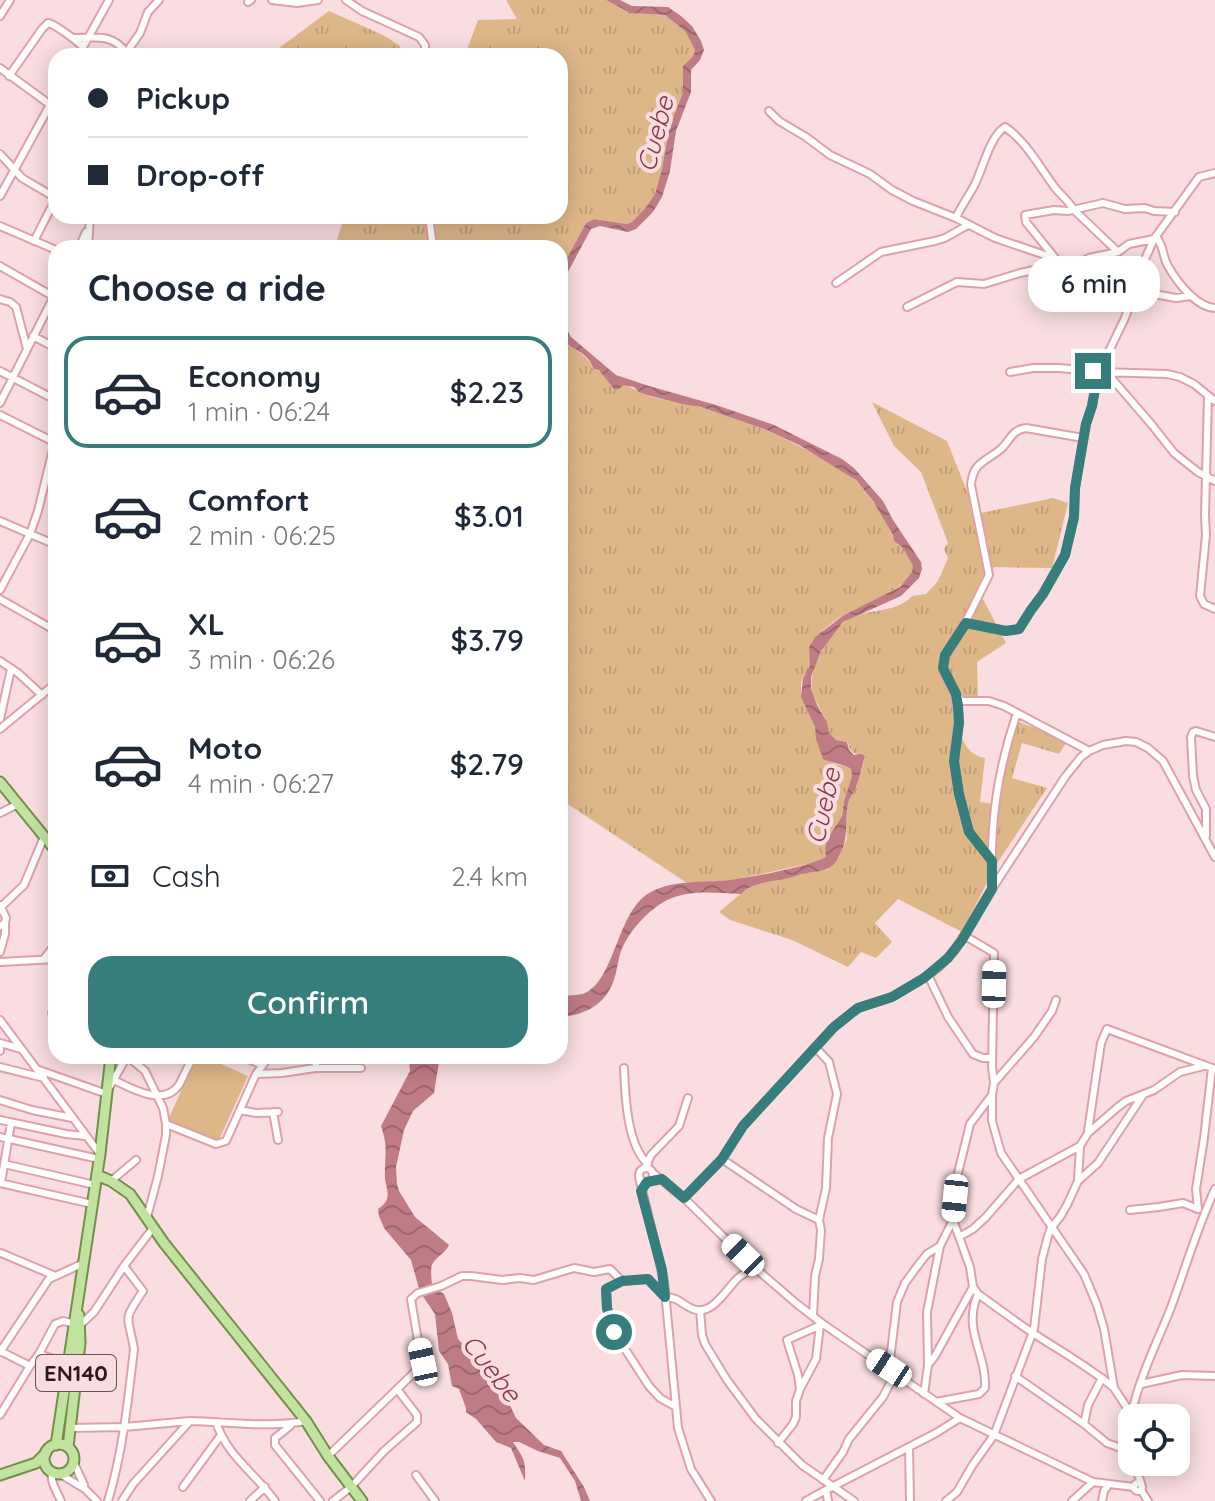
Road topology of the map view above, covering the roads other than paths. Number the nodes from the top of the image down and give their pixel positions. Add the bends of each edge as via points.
1 (10, 0) edge
2 (109, 0) edge
3 (272, 0) edge
4 (318, 0) edge
5 (346, 0) edge
6 (156, 1) edge
7 (354, 3) edge
8 (0, 16) edge
9 (74, 38) junction
10 (89, 38) junction
11 (83, 47) joint
12 (122, 48) edge
13 (129, 48) edge
14 (425, 48) edge
15 (0, 68) edge
16 (9, 76) junction
17 (48, 103) edge
18 (769, 111) dead end
19 (48, 115) edge
20 (0, 154) edge
21 (15, 168) junction
22 (1215, 173) edge
23 (0, 174) edge
24 (8, 181) junction
25 (48, 194) edge
26 (0, 196) edge
27 (1073, 209) junction
28 (1175, 212) junction
29 (48, 214) edge
30 (956, 218) junction
31 (90, 225) joint
32 (968, 225) junction
33 (0, 226) edge
34 (1155, 238) junction
35 (83, 240) edge
36 (89, 240) edge
37 (34, 241) junction
38 (48, 247) edge
39 (1118, 252) junction
40 (1055, 258) junction
41 (1062, 264) junction
42 (0, 266) edge
43 (1072, 267) junction
44 (836, 283) dead end
45 (1137, 288) junction
46 (48, 291) edge
47 (1191, 296) junction
48 (0, 299) edge
49 (907, 307) dead end
50 (48, 308) edge
51 (1215, 308) edge
52 (33, 336) junction
53 (48, 344) edge
54 (27, 349) junction
55 (1106, 359) junction
56 (0, 371) edge
57 (1010, 372) dead end
58 (1111, 372) junction
59 (1100, 374) junction
60 (13, 378) junction
61 (1113, 380) junction
62 (48, 396) edge
63 (1208, 396) junction
64 (1215, 401) edge
65 (0, 403) edge
66 (0, 415) edge
67 (48, 438) edge
68 (1083, 438) junction
69 (48, 472) edge
70 (1205, 475) junction
71 (1215, 481) edge
72 (0, 521) edge
73 (30, 534) junction
74 (1206, 535) junction
75 (1215, 535) edge
76 (48, 542) edge
77 (0, 590) edge
78 (0, 599) edge
79 (1215, 609) edge
80 (966, 623) junction
81 (48, 626) edge
82 (0, 661) edge
83 (11, 669) junction
84 (48, 690) edge
85 (956, 694) junction
86 (42, 695) junction
87 (1017, 713) junction
88 (0, 719) edge
89 (0, 729) edge
90 (1215, 737) edge
91 (1089, 751) junction
92 (0, 782) edge
93 (18, 804) junction
94 (0, 813) edge
95 (45, 835) junction
96 (48, 839) edge
97 (1206, 840) junction
98 (1215, 857) edge
99 (992, 861) junction
100 (992, 889) junction
101 (1, 906) edge
102 (2, 924) edge
103 (965, 936) junction
104 (0, 952) edge
105 (48, 954) edge
106 (44, 959) junction
107 (48, 959) edge
108 (0, 962) edge
109 (928, 975) junction
110 (1056, 1000) dead end
111 (0, 1020) edge
112 (0, 1043) edge
113 (815, 1047) junction
114 (21, 1049) junction
115 (992, 1058) junction
116 (111, 1064) edge
117 (123, 1064) edge
118 (137, 1064) edge
119 (190, 1064) edge
120 (316, 1064) edge
121 (263, 1065) edge
122 (0, 1067) edge
123 (315, 1068) junction
124 (361, 1068) dead end
125 (624, 1068) dead end
126 (1210, 1068) edge
127 (36, 1069) junction
128 (256, 1074) junction
129 (44, 1078) junction
130 (994, 1083) junction
131 (110, 1087) junction
132 (1144, 1094) junction
133 (992, 1095) junction
134 (156, 1096) junction
135 (688, 1098) dead end
136 (0, 1100) edge
137 (240, 1110) junction
138 (72, 1118) junction
139 (0, 1120) edge
140 (11, 1123) junction
141 (166, 1124) junction
142 (1088, 1133) junction
143 (85, 1136) junction
144 (4, 1138) edge
145 (278, 1140) dead end
146 (1080, 1146) junction
147 (100, 1156) junction
148 (722, 1159) junction
149 (136, 1160) dead end
150 (4, 1164) junction
151 (646, 1166) junction
152 (639, 1177) junction
153 (650, 1178) junction
154 (1019, 1179) junction
155 (96, 1180) junction
156 (111, 1181) junction
157 (1078, 1181) junction
158 (0, 1183) edge
159 (1215, 1189) edge
160 (641, 1191) junction
161 (684, 1198) junction
162 (92, 1204) junction
163 (1130, 1210) dead end
164 (1201, 1212) junction
165 (146, 1219) junction
166 (819, 1220) junction
167 (953, 1220) junction
168 (153, 1228) junction
169 (1051, 1228) junction
170 (959, 1237) junction
171 (940, 1246) junction
172 (1, 1253) edge
173 (84, 1263) junction
174 (124, 1266) junction
175 (754, 1267) junction
176 (53, 1275) junction
177 (622, 1281) junction
178 (976, 1290) junction
179 (665, 1297) junction
180 (700, 1310) junction
181 (813, 1316) junction
182 (77, 1324) junction
183 (822, 1325) junction
184 (1032, 1333) junction
185 (0, 1351) edge
186 (39, 1354) junction
187 (68, 1364) junction
188 (928, 1365) junction
189 (30, 1366) junction
190 (892, 1370) junction
191 (1015, 1376) junction
192 (1215, 1376) edge
193 (1102, 1378) junction
194 (1141, 1384) junction
195 (1114, 1388) junction
196 (397, 1389) junction
197 (800, 1389) junction
198 (924, 1394) junction
199 (936, 1402) junction
200 (1124, 1404) edge
201 (1134, 1404) edge
202 (676, 1407) junction
203 (1, 1412) edge
204 (960, 1418) junction
205 (190, 1421) junction
206 (306, 1421) junction
207 (216, 1422) junction
208 (293, 1423) junction
209 (1084, 1424) junction
210 (124, 1427) junction
211 (70, 1428) junction
212 (221, 1435) junction
213 (994, 1435) junction
214 (778, 1443) junction
215 (56, 1445) junction
216 (68, 1447) junction
217 (909, 1447) junction
218 (1118, 1447) edge
219 (46, 1453) junction
220 (328, 1456) junction
221 (74, 1463) junction
222 (28, 1466) junction
223 (54, 1472) junction
224 (0, 1475) edge
225 (416, 1475) dead end
226 (1137, 1476) edge
227 (823, 1480) junction
228 (1093, 1482) junction
229 (1109, 1484) junction
230 (183, 1487) dead end
231 (265, 1487) junction
232 (351, 1487) junction
233 (1139, 1487) junction
234 (829, 1488) junction
235 (87, 1490) junction
236 (957, 1492) junction
237 (61, 1501) edge
238 (90, 1501) edge
239 (97, 1501) edge
240 (108, 1501) edge
241 (122, 1501) edge
242 (250, 1501) edge
243 (275, 1501) edge
244 (320, 1501) edge
245 (333, 1501) edge
246 (362, 1501) edge
247 (435, 1501) edge
248 (711, 1501) edge
249 (806, 1501) edge
250 (828, 1501) edge
251 (854, 1501) edge
252 (910, 1501) edge
253 (946, 1501) edge
254 (964, 1501) edge
255 (1072, 1501) edge
256 (1102, 1501) edge
257 (1148, 1501) edge

1 - 8 street
2 - 10 street
3 - 4 street
5 - 7 street
6 - 13 street
7 - 14 street via 419,37
9 - 10 street
9 - 11 street
9 - 16 street via 48,23
10 - 11 street
10 - 12 street via 113,40
15 - 16 street
16 - 17 street
18 - 30 street via 830,155 913,201
19 - 21 street
20 - 21 street
21 - 24 street
21 - 25 street
22 - 28 street via 1199,177
23 - 24 street
24 - 26 street
27 - 28 street via 1103,203
27 - 30 street via 1005,127
27 - 39 street
27 - 40 street via 1024,216
28 - 34 street
29 - 37 street
30 - 32 street
31 - 35 street
31 - 36 street
32 - 40 street
32 - 44 street via 935,241 881,252
33 - 37 street
34 - 39 street
34 - 45 street
34 - 47 street
37 - 38 street
39 - 43 street
40 - 41 street
41 - 43 street
41 - 49 street via 984,284 957,282
42 - 46 street
43 - 45 street
45 - 47 street via 1161,296
45 - 55 street
47 - 51 street
48 - 54 street via 16,307
50 - 52 street
52 - 53 street
52 - 54 street
54 - 60 street
55 - 58 street
55 - 59 street
56 - 60 street
57 - 59 street via 1067,368
58 - 59 street
58 - 61 street
58 - 63 street via 1180,377
59 - 61 street
59 - 68 street
60 - 62 street
60 - 65 street
61 - 70 street via 1174,453
63 - 64 street
63 - 70 street
66 - 67 street
68 - 80 street via 1065,555 1043,594 1019,629
68 - 80 street via 1019,429 974,471 971,485 989,571
69 - 73 street
70 - 71 street
70 - 74 street
72 - 73 street
73 - 76 street
73 - 77 street
74 - 75 street
74 - 79 street via 1200,596
78 - 81 street
80 - 85 street via 945,655 943,668
82 - 83 street
83 - 86 street
83 - 88 street
84 - 86 street
85 - 87 street via 962,701 989,701
85 - 99 street via 954,761 959,794 969,832
86 - 89 street
87 - 91 street
87 - 99 street via 1003,758
90 - 97 street via 1196,731 1191,737 1193,776 1206,809
91 - 97 street via 1126,741 1156,753
91 - 100 street via 1065,777
92 - 93 main road
93 - 94 street
93 - 95 main road
95 - 96 main road
95 - 101 street via 24,885
97 - 98 street
99 - 100 street
100 - 103 street
101 - 102 street
102 - 104 street
103 - 109 street
103 - 115 street via 994,953
105 - 106 street
106 - 107 street
106 - 108 street
109 - 113 street via 892,997 858,1008
109 - 115 street via 973,1054
110 - 130 street via 1034,1037
111 - 114 street
112 - 114 street
113 - 148 street via 743,1126
113 - 166 street via 829,1062 837,1094
114 - 127 street
115 - 130 street
116 - 131 main road, EN140
117 - 131 street
118 - 134 street
119 - 134 street via 177,1088
120 - 123 street
121 - 128 street
122 - 129 street
123 - 124 street
123 - 128 street
125 - 151 street via 635,1144
126 - 132 street via 1180,1072
126 - 142 street via 1107,1029
126 - 164 street via 1196,1189
127 - 129 street
127 - 131 street
128 - 137 street
129 - 138 street
130 - 133 street
131 - 134 street
131 - 147 main road, EN140
132 - 142 street via 1126,1101
132 - 157 street via 1098,1163
133 - 154 street via 998,1143
133 - 167 street via 966,1136
134 - 141 street
135 - 151 street via 679,1126
136 - 138 street
137 - 141 street via 226,1141 216,1144
137 - 145 street via 275,1112
138 - 143 street
139 - 140 street
140 - 143 street
140 - 144 street
141 - 165 street
142 - 146 street
143 - 147 street
144 - 147 street
144 - 150 street
146 - 154 street
146 - 157 street
147 - 155 main road, EN140
148 - 161 street
148 - 166 street
149 - 156 street
150 - 155 street
150 - 158 street
151 - 152 street
151 - 153 street
152 - 153 street via 643,1182
152 - 160 street
153 - 160 street
153 - 161 street via 662,1179
154 - 169 street
154 - 170 street via 986,1217
155 - 156 main road
155 - 162 main road, EN140
156 - 165 main road via 130,1194
157 - 169 street
158 - 162 street
159 - 164 street
160 - 179 street
161 - 175 street
162 - 173 main road, EN140
163 - 164 street via 1183,1203
164 - 194 street
165 - 168 main road
166 - 181 street
167 - 170 street
167 - 171 street
168 - 174 street
168 - 206 main road
169 - 184 street
169 - 195 street via 1091,1288
170 - 178 street
171 - 188 street via 927,1312
171 - 190 street via 919,1264 897,1302
172 - 176 street
173 - 176 street
173 - 182 main road, EN140
174 - 182 street via 94,1312
174 - 210 street via 143,1291 128,1313 134,1349
175 - 180 street via 715,1304
175 - 181 street
176 - 185 street
177 - 179 street via 648,1279
177 - 196 street via 610,1269 574,1268 534,1280 462,1276 418,1293 411,1299 423,1362
177 - 202 street via 606,1290 614,1332 649,1386
178 - 184 street
178 - 188 street
178 - 199 street via 973,1332 985,1388 979,1394
179 - 180 street
179 - 202 street
180 - 214 street via 705,1344
181 - 183 street
182 - 186 street via 55,1324
182 - 187 main road, EN140
182 - 211 main road, EN140 via 80,1343
183 - 190 street
183 - 197 street via 816,1359
183 - 197 street via 787,1340
184 - 191 street
184 - 193 street
185 - 189 street
186 - 187 street
186 - 189 street
187 - 215 main road, EN140
188 - 198 street
189 - 203 street
190 - 198 street
190 - 227 street via 883,1397
191 - 209 street
191 - 213 street
192 - 194 street via 1182,1375
193 - 195 street
193 - 209 street
194 - 201 street
195 - 200 street
196 - 220 street
196 - 232 street via 417,1422
197 - 214 street via 796,1417
198 - 199 street
199 - 204 street
202 - 248 street via 691,1469
204 - 213 street
204 - 217 street
205 - 207 street
205 - 210 street
205 - 241 street
206 - 208 street
206 - 220 main road
207 - 208 street
207 - 212 street
208 - 244 street via 277,1435 275,1445
209 - 218 street
210 - 211 street
210 - 240 street
211 - 216 main road, EN140
212 - 230 street
212 - 231 street
213 - 228 street
213 - 236 street
214 - 227 street
215 - 216 main road
215 - 219 main road
216 - 221 main road, EN140
217 - 234 street
217 - 252 street
219 - 222 main road
219 - 223 main road via 44,1459
220 - 232 main road
221 - 223 main road via 69,1471
221 - 235 street
222 - 223 main road
222 - 224 main road
223 - 235 street
223 - 237 street
225 - 247 street
226 - 233 street
227 - 234 street
228 - 229 street
228 - 255 street
229 - 233 street
229 - 256 street
231 - 242 street
231 - 243 street
232 - 245 street
232 - 246 main road
233 - 257 street
234 - 249 street
234 - 250 street
234 - 251 street
235 - 238 street
235 - 239 street
236 - 253 street
236 - 254 street

